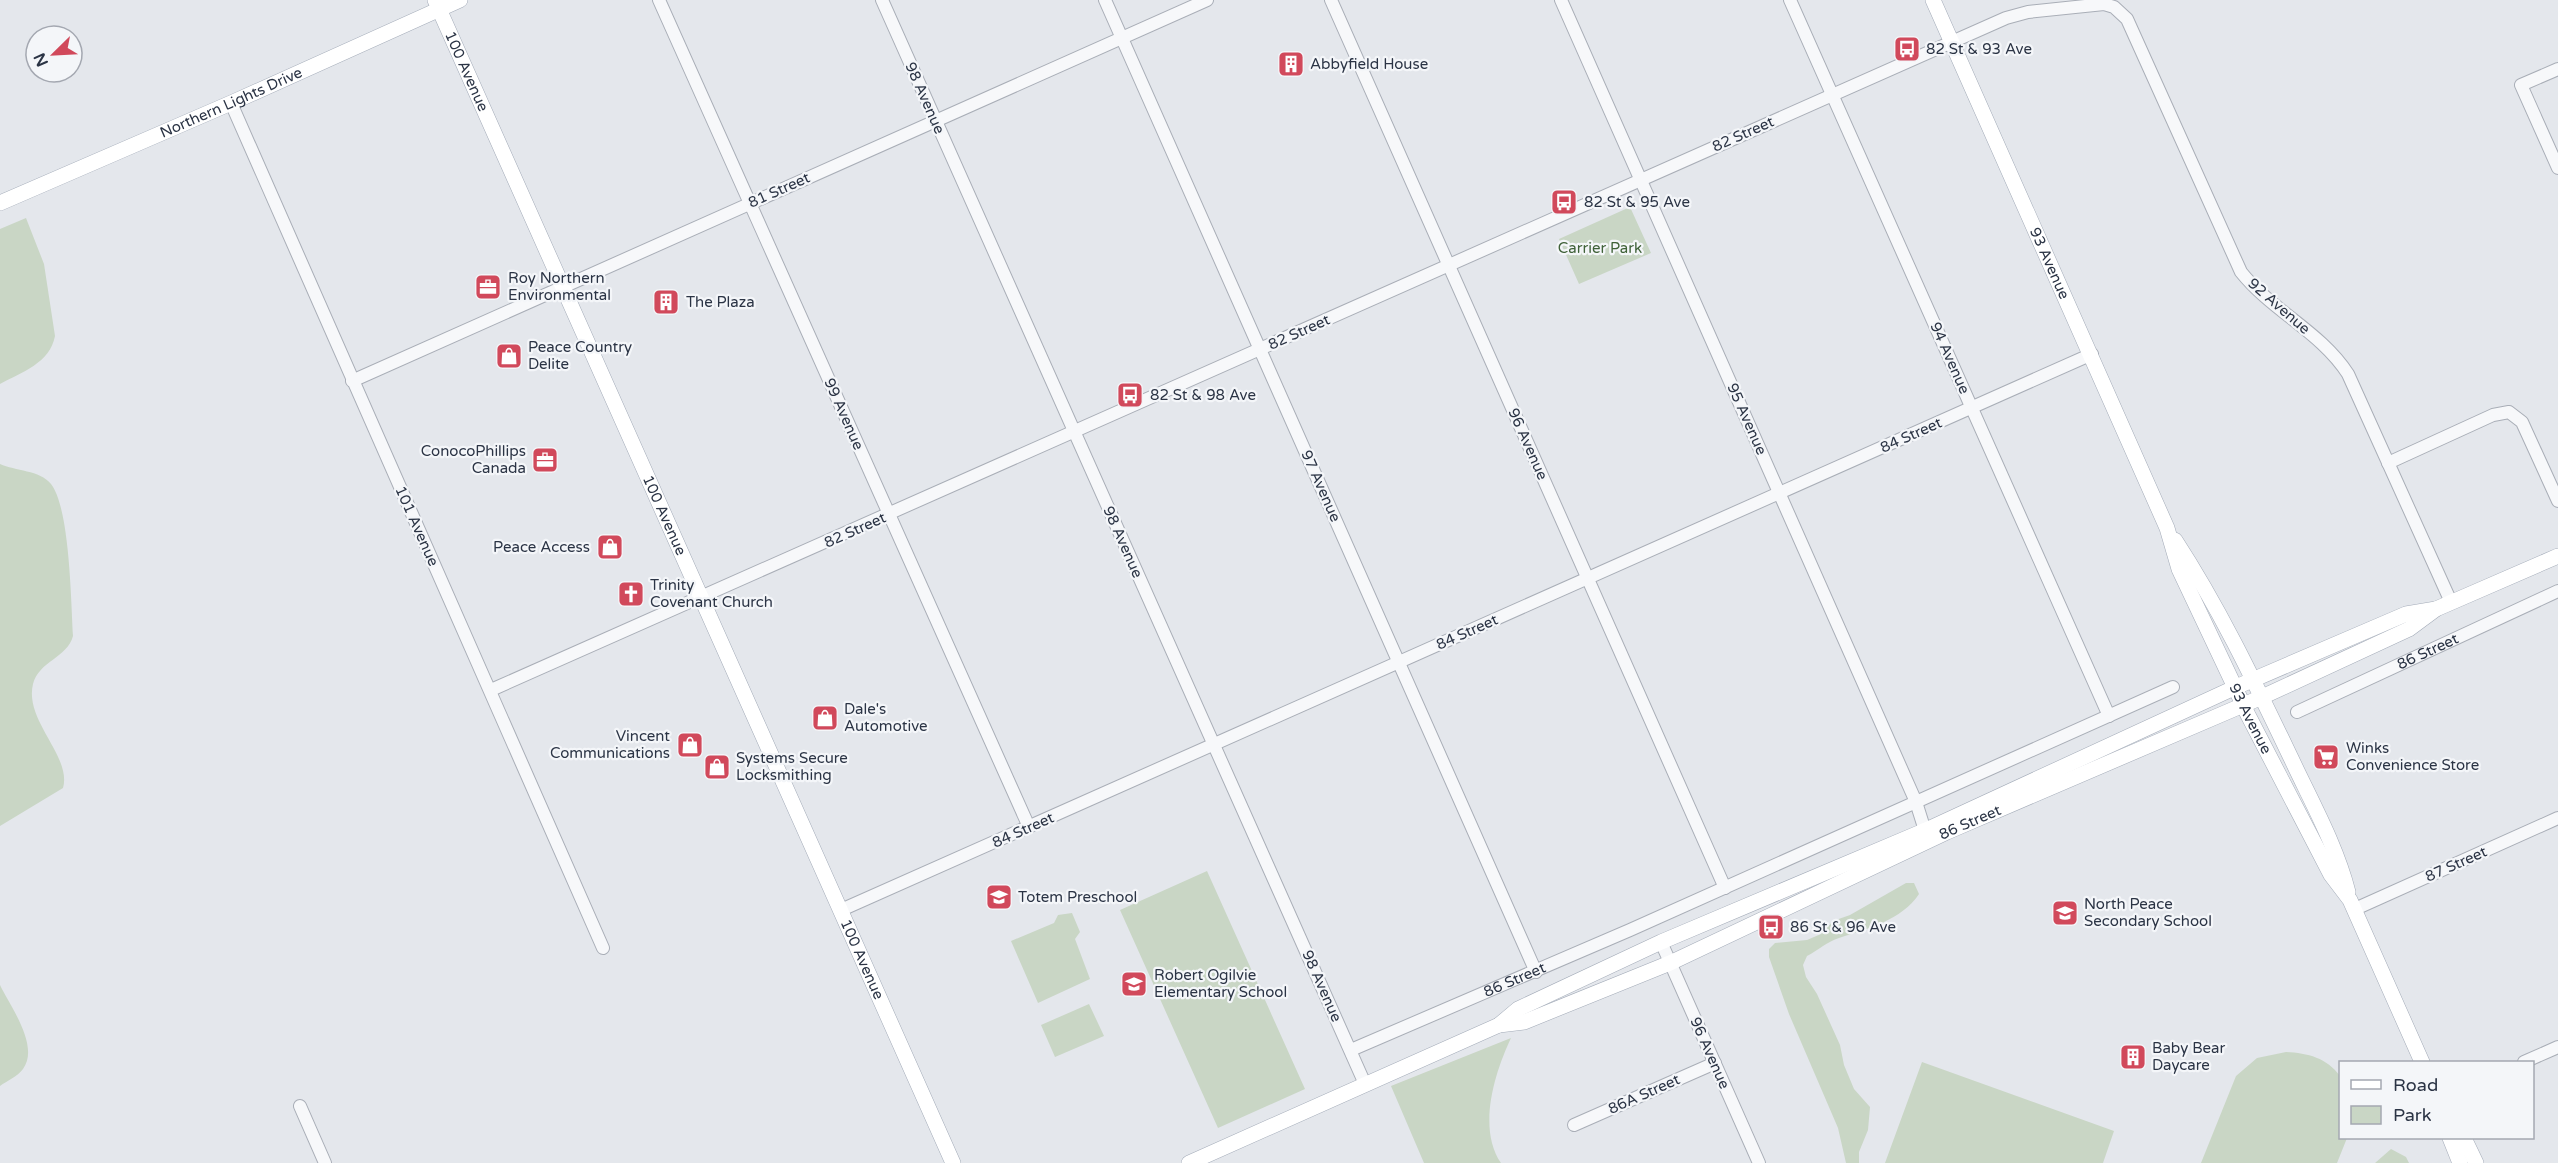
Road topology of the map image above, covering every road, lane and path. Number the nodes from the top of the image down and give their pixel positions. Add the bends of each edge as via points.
1 (460, 0) edge
2 (659, 0) edge
3 (882, 0) edge
4 (1105, 0) edge
5 (1207, 0) edge
6 (1331, 0) edge
7 (1561, 0) edge
8 (1790, 0) edge
9 (1933, 0) edge
10 (437, 5) edge
11 (2114, 7) joint
12 (1122, 38) junction
13 (1952, 42) junction
14 (2558, 69) edge
15 (1832, 94) junction
16 (231, 104) junction
17 (935, 121) junction
18 (2558, 168) edge
19 (1641, 180) junction
20 (0, 203) edge
21 (750, 203) junction
22 (1449, 265) junction
23 (562, 286) junction
24 (1259, 350) junction
25 (2092, 354) junction
26 (352, 381) junction
27 (1972, 407) junction
28 (1074, 432) junction
29 (2388, 463) junction
30 (1780, 493) junction
31 (2558, 501) edge
32 (889, 515) junction
33 (2167, 528) junction
34 (2558, 556) edge
35 (1587, 578) junction
36 (2558, 591) edge
37 (701, 598) junction
38 (2451, 602) junction
39 (2436, 609) junction
40 (1400, 662) junction
41 (2253, 680) junction
42 (2173, 687) dead end
43 (2236, 687) junction
44 (492, 690) junction
45 (2262, 697) junction
46 (2244, 705) junction
47 (2297, 712) dead end
48 (2109, 716) junction
49 (1213, 745) junction
50 (1917, 802) junction
51 (2558, 818) edge
52 (1029, 827) junction
53 (1927, 836) junction
54 (1725, 888) junction
55 (2352, 905) junction
56 (841, 910) junction
57 (1661, 942) junction
58 (603, 948) dead end
59 (1670, 963) junction
60 (1536, 972) junction
61 (1499, 1025) junction
62 (2558, 1047) edge
63 (1351, 1050) junction
64 (2422, 1061) edge
65 (2526, 1061) edge
66 (1715, 1063) junction
67 (1365, 1084) junction
68 (300, 1106) dead end
69 (1574, 1125) dead end
70 (2451, 1139) edge
71 (2465, 1139) edge
72 (325, 1163) edge
73 (953, 1163) edge
74 (1189, 1163) edge
75 (1759, 1163) edge
76 (2460, 1163) edge
77 (2476, 1163) edge

1 - 10 main road, Northern Lights Drive
2 - 21 street, 99 Avenue
3 - 17 street, 98 Avenue
4 - 12 street, 97 Avenue
5 - 12 street, 81 Street
6 - 22 street, 96 Avenue
7 - 19 street, 95 Avenue
8 - 15 street, 94 Avenue
9 - 13 main road, 93 Avenue
10 - 16 main road, Northern Lights Drive
10 - 23 main road, 100 Avenue
11 - 13 street, 82 Street via 2104,4 2017,14
11 - 29 street, 92 Avenue via 2122,12 2132,30 2241,272 2340,362
12 - 17 street, 81 Street
12 - 24 street, 97 Avenue
13 - 15 street, 82 Street
13 - 25 main road, 93 Avenue
14 - 18 street via 2521,86
15 - 19 street, 82 Street
15 - 27 street, 94 Avenue
16 - 20 main road, Northern Lights Drive
16 - 26 street, 101 Avenue
17 - 21 street, 81 Street
17 - 28 street, 98 Avenue
19 - 22 street, 82 Street
19 - 30 street, 95 Avenue
21 - 23 street, 81 Street
21 - 32 street, 99 Avenue
22 - 24 street, 82 Street
22 - 35 street, 96 Avenue
23 - 26 street, 81 Street
23 - 37 main road, 100 Avenue
24 - 28 street, 82 Street
24 - 40 street, 97 Avenue
25 - 27 street, 84 Street
25 - 33 main road, 93 Avenue
26 - 44 street, 101 Avenue
27 - 30 street, 84 Street
27 - 48 street, 94 Avenue
28 - 32 street, 82 Street
28 - 49 street, 98 Avenue
29 - 31 street via 2493,415 2509,412 2522,422
29 - 38 street, 92 Avenue
30 - 35 street, 84 Street
30 - 50 street, 95 Avenue
32 - 37 street, 82 Street
32 - 52 street, 99 Avenue
33 - 41 main road, 93 Avenue
33 - 43 main road, 93 Avenue via 2179,569
34 - 38 main road, 86 Street
35 - 40 street, 84 Street
35 - 54 street, 96 Avenue
36 - 47 street, 86 Street
37 - 44 street, 82 Street
37 - 56 main road, 100 Avenue
38 - 39 main road, 86 Street
39 - 41 main road, 86 Street via 2406,614
39 - 45 main road, 86 Street via 2409,629
40 - 49 street, 84 Street
40 - 60 street, 97 Avenue
41 - 43 main road, 86 Street
41 - 45 main road, 93 Avenue
42 - 48 street, 86 Street
43 - 46 main road, 93 Avenue
43 - 53 main road, 86 Street
44 - 58 street, 101 Avenue
45 - 46 main road, 86 Street
45 - 55 main road, 93 Avenue via 2343,870
46 - 53 main road, 86 Street
46 - 55 main road, 93 Avenue via 2331,875
48 - 50 street, 86 Street
49 - 52 street, 84 Street
49 - 63 street, 98 Avenue
50 - 53 street, 95 Avenue
50 - 54 street, 86 Street
51 - 55 street, 87 Street
52 - 56 street, 84 Street
53 - 57 main road, 86 Street
53 - 59 main road, 86 Street
54 - 60 street, 86 Street
55 - 64 main road, 93 Avenue
56 - 73 main road, 100 Avenue
57 - 59 street, 96 Avenue
57 - 61 main road, 86 Street via 1518,1009
59 - 61 main road, 86 Street via 1524,1022
59 - 66 street, 96 Avenue
60 - 63 street, 86 Street
61 - 67 main road, 86 Street
62 - 65 street
63 - 67 street, 98 Avenue
66 - 69 street, 86A Street
66 - 75 street, 96 Avenue
67 - 74 main road, 86 Street
68 - 72 street
70 - 76 main road
71 - 77 main road

